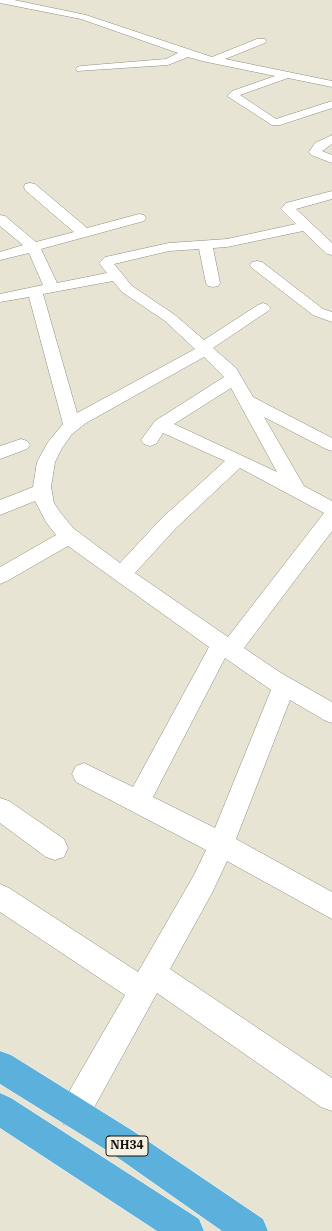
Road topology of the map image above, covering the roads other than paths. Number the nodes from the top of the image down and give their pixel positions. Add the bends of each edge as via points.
1 (0, 0) edge
2 (261, 41) dead end
3 (187, 53) junction
4 (214, 60) junction
5 (81, 69) dead end
6 (287, 75) junction
7 (332, 84) edge
8 (332, 104) edge
9 (319, 109) junction
10 (332, 115) edge
11 (332, 139) edge
12 (332, 159) edge
13 (30, 187) dead end
14 (332, 195) edge
15 (139, 218) dead end
16 (0, 219) edge
17 (332, 229) edge
18 (310, 230) junction
19 (84, 234) junction
20 (205, 245) junction
21 (33, 247) junction
22 (332, 251) edge
23 (0, 256) edge
24 (256, 265) dead end
25 (116, 276) junction
26 (213, 283) dead end
27 (52, 288) junction
28 (35, 291) junction
29 (0, 298) edge
30 (263, 308) dead end
31 (332, 317) edge
32 (204, 349) junction
33 (234, 378) junction
34 (247, 401) junction
35 (72, 425) junction
36 (161, 425) junction
37 (150, 440) dead end
38 (22, 445) dead end
39 (332, 445) edge
40 (0, 453) edge
41 (237, 460) junction
42 (43, 490) junction
43 (297, 490) junction
44 (0, 508) edge
45 (332, 509) edge
46 (332, 517) edge
47 (70, 536) junction
48 (122, 574) junction
49 (0, 576) edge
50 (226, 647) junction
51 (284, 686) junction
52 (332, 713) edge
53 (84, 774) dead end
54 (138, 802) junction
55 (0, 809) edge
56 (221, 844) junction
57 (55, 848) dead end
58 (0, 897) edge
59 (332, 906) edge
60 (148, 983) junction
61 (0, 1066) edge
62 (332, 1096) edge
63 (0, 1109) edge
64 (74, 1113) junction
65 (187, 1231) edge
66 (252, 1231) edge

1 - 3 street via 83,17
2 - 4 street
3 - 4 street
3 - 5 street via 168,62
4 - 6 street
6 - 7 street
6 - 9 street via 233,96 276,123
8 - 9 street
9 - 10 street
11 - 12 street via 319,146 315,152
13 - 19 street
14 - 18 street via 288,208
15 - 19 street
16 - 21 street
17 - 18 street
18 - 20 street
18 - 22 street
19 - 21 street
20 - 25 street via 169,247 110,260 106,263
20 - 26 street
21 - 23 street
21 - 27 street
24 - 31 street via 318,312
25 - 27 street
25 - 32 street via 127,289 170,318
27 - 28 street
28 - 29 street
28 - 35 street
30 - 32 street
32 - 33 street
32 - 35 street
33 - 34 street
33 - 36 street
34 - 39 street
34 - 43 street
35 - 42 street via 54,446 46,462
36 - 37 street
36 - 41 street
38 - 40 street
41 - 43 street
41 - 48 street via 169,523
42 - 44 street
42 - 47 street via 45,503 53,517
43 - 45 street
46 - 50 street
47 - 48 street
47 - 49 street
48 - 50 street
50 - 51 street
50 - 54 street
51 - 52 street
51 - 56 street
53 - 54 street
54 - 56 street
55 - 57 street
56 - 59 street
56 - 60 street via 192,907
58 - 60 street
60 - 62 street
60 - 64 street
61 - 64 highway, NH34
63 - 65 highway, NH34
64 - 66 highway, NH34 via 140,1154

